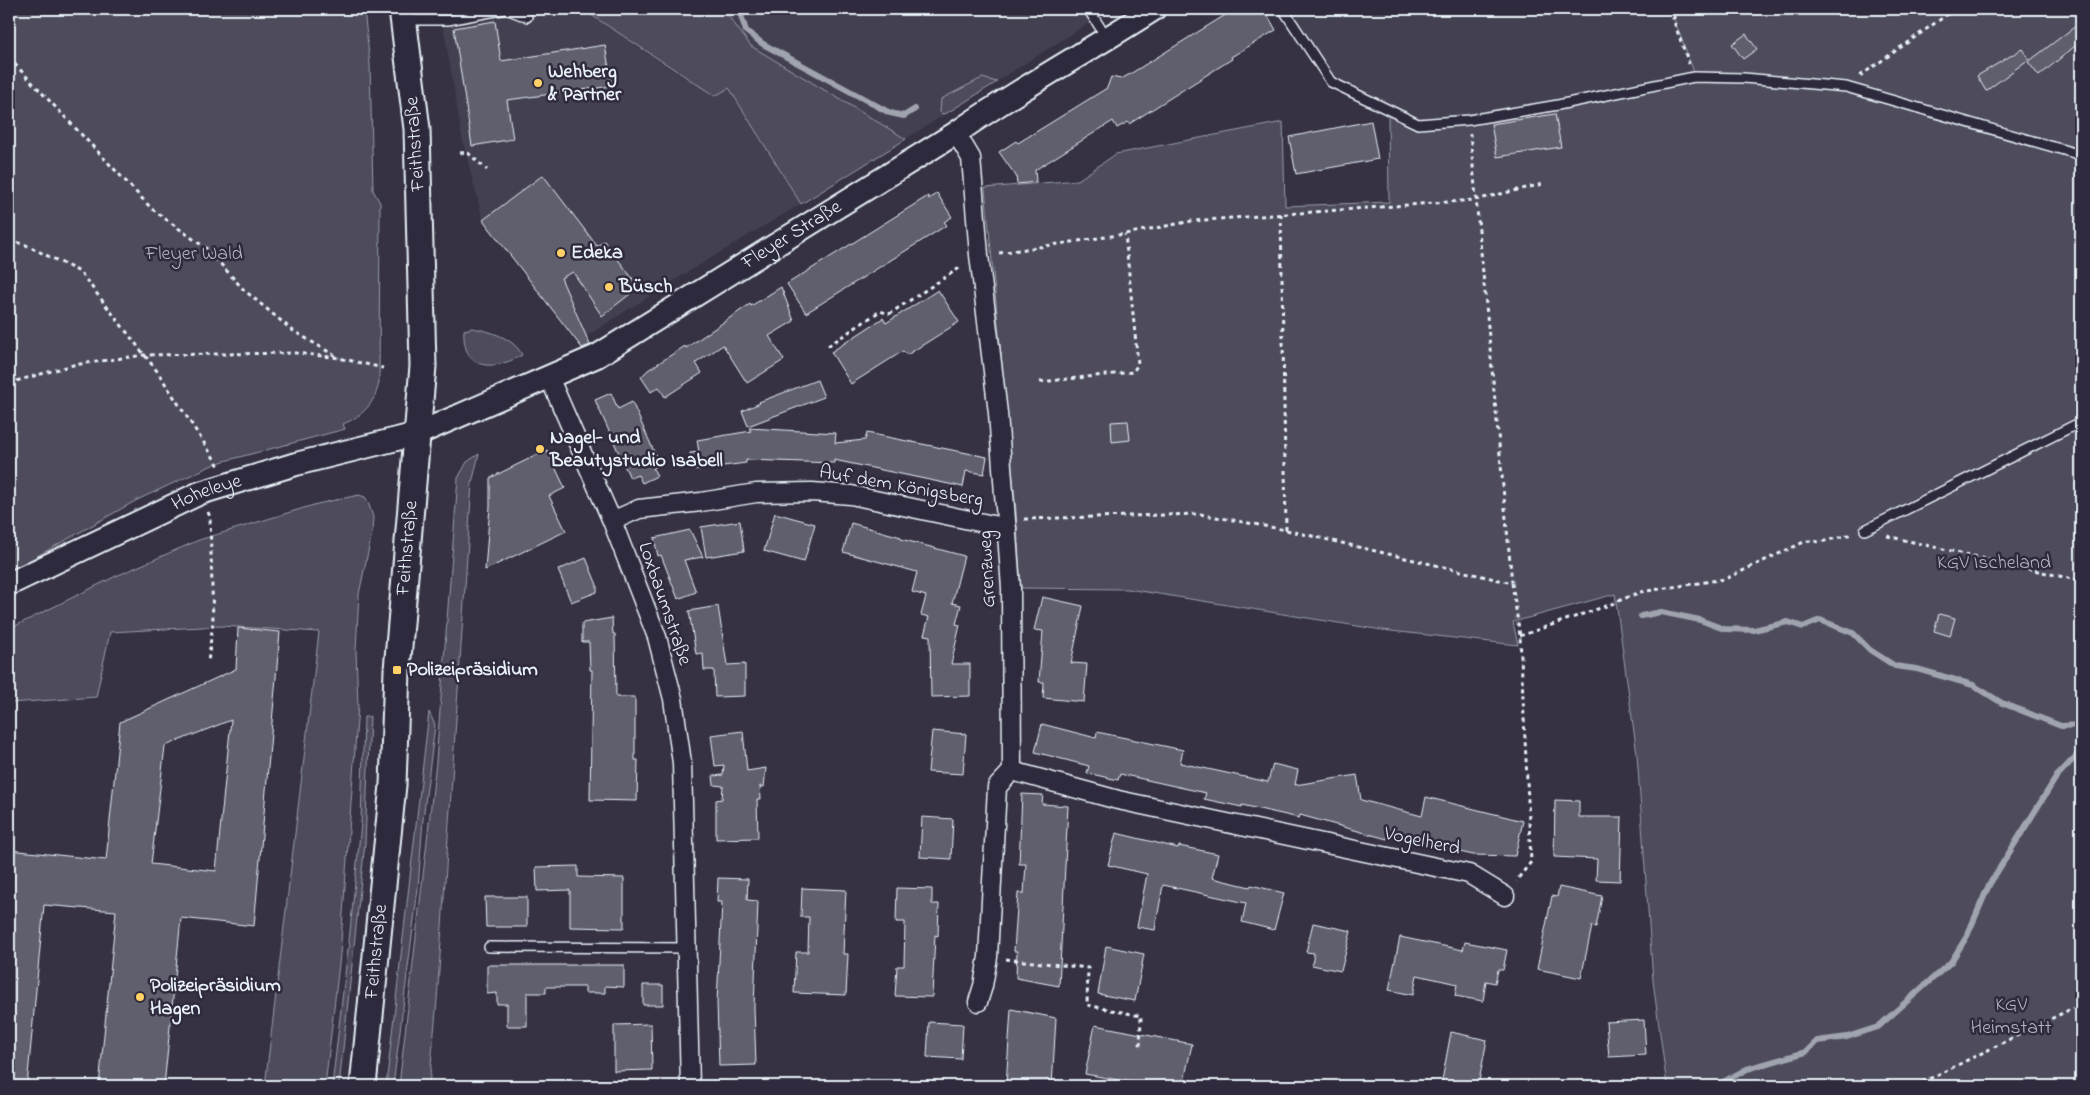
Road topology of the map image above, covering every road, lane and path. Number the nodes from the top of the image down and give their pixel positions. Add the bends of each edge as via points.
1 (1088, 9) edge
2 (1154, 9) edge
3 (1283, 9) edge
4 (1679, 9) edge
5 (1955, 9) edge
6 (403, 14) edge
7 (527, 17) dead end
8 (1107, 39) junction
9 (9, 58) edge
10 (1694, 77) junction
11 (1846, 87) junction
12 (1469, 120) junction
13 (956, 133) junction
14 (460, 153) dead end
15 (2081, 155) edge
16 (487, 170) dead end
17 (1543, 184) dead end
18 (1475, 200) junction
19 (1281, 214) junction
20 (1125, 234) junction
21 (9, 241) edge
22 (979, 256) junction
23 (828, 346) dead end
24 (144, 355) junction
25 (339, 358) junction
26 (383, 368) dead end
27 (549, 377) junction
28 (1040, 382) dead end
29 (9, 383) edge
30 (2081, 422) edge
31 (417, 434) junction
32 (231, 482) junction
33 (200, 492) junction
34 (612, 521) junction
35 (1007, 524) junction
36 (1286, 530) junction
37 (1865, 530) junction
38 (2081, 581) edge
39 (1512, 583) junction
40 (9, 584) edge
41 (1520, 636) junction
42 (208, 662) dead end
43 (1012, 771) junction
44 (1505, 896) joint
45 (489, 947) dead end
46 (687, 948) junction
47 (988, 957) junction
48 (978, 1002) dead end
49 (2081, 1006) edge
50 (1140, 1050) dead end
51 (363, 1086) edge
52 (690, 1086) edge
53 (1915, 1086) edge

1 - 8 lane
2 - 8 street, Fleyer Straße
3 - 12 lane via 1331,82 1418,124
4 - 10 path via 1673,20
5 - 11 path
6 - 7 lane via 448,20 506,9
6 - 31 main road, Feithstraße via 419,171 423,366
8 - 13 street, Fleyer Straße via 999,103
9 - 25 path via 152,209 207,249 244,290 292,330
10 - 11 lane
10 - 12 lane
11 - 15 lane
12 - 18 path
13 - 22 street, Grenzweg via 971,158
13 - 27 street, Fleyer Straße via 597,356
14 - 16 path via 467,152
17 - 18 path
18 - 19 path
18 - 39 path
19 - 20 path via 1192,221
19 - 36 path
20 - 22 path
20 - 28 path via 1138,364 1133,372
21 - 24 path via 24,244 80,272
22 - 23 path via 889,314 880,311
22 - 35 street, Grenzweg via 998,413
24 - 25 path via 297,353
24 - 29 path via 73,365
24 - 32 path
25 - 26 path
27 - 31 street, Fleyer Straße
27 - 34 street, Loxbaumstraße
30 - 37 lane
31 - 32 street, Hoheleye
31 - 51 main road, Feithstraße via 398,670 393,785
32 - 33 street, Hoheleye
33 - 40 street, Hoheleye
33 - 42 path via 210,517 213,622
34 - 35 street, Auf dem Königsberg via 639,509 756,493 812,492
34 - 46 street, Loxbaumstraße via 657,637 672,699 682,763
35 - 36 path via 1200,514
35 - 43 street, Grenzweg via 1011,588
36 - 39 path
37 - 38 path
37 - 41 path via 1821,542 1806,541 1725,579 1640,592
39 - 41 path
41 - 44 path via 1531,862
43 - 44 street, Vogelherd via 1118,800 1469,874
43 - 47 street via 997,787
45 - 46 lane
46 - 52 street, Loxbaumstraße
47 - 48 street
47 - 50 path via 1088,968 1087,1005 1141,1016
49 - 53 path

